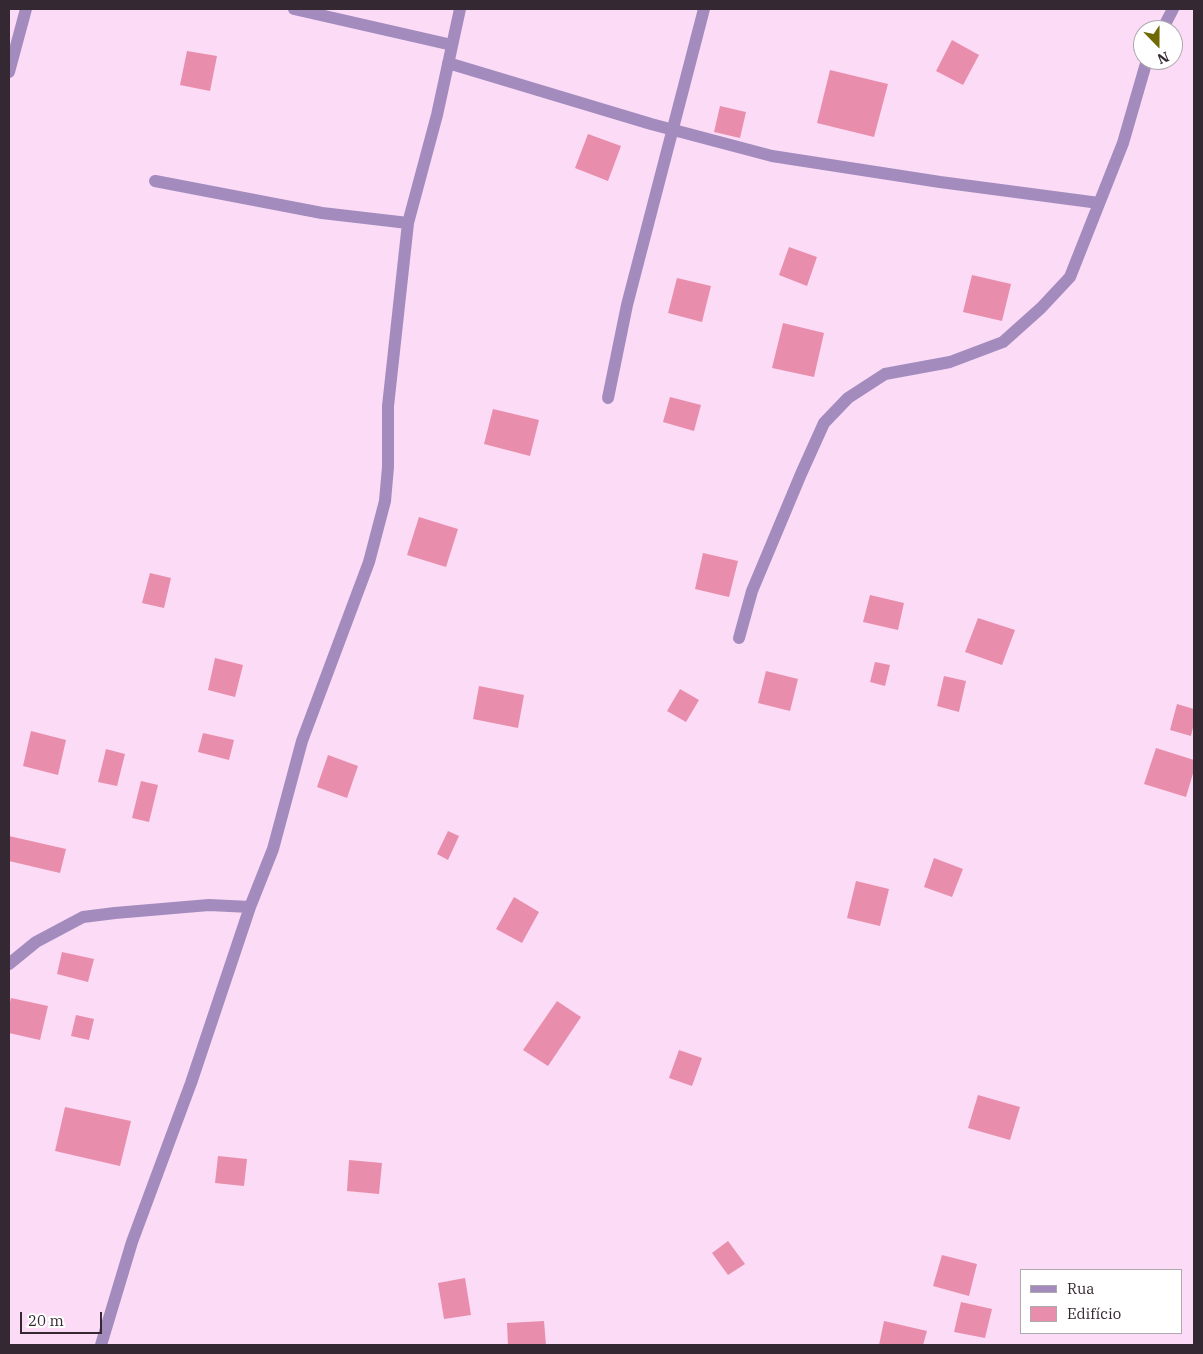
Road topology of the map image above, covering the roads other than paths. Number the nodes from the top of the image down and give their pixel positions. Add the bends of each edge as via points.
1 (26, 9) edge
2 (294, 9) edge
3 (460, 9) edge
4 (704, 9) edge
5 (452, 45) junction
6 (448, 63) junction
7 (1144, 70) edge
8 (9, 72) edge
9 (672, 129) junction
10 (155, 181) dead end
11 (1099, 203) junction
12 (408, 223) junction
13 (608, 398) dead end
14 (739, 638) dead end
15 (250, 907) junction
16 (9, 964) edge
17 (101, 1345) edge

1 - 8 street
2 - 5 street
3 - 5 street
4 - 9 street
5 - 6 street
6 - 9 street
6 - 12 street
7 - 11 street via 1123,143
9 - 11 street via 772,156
9 - 13 street via 627,305
10 - 12 street via 322,213
11 - 14 street via 1070,277 1004,342 950,362 885,374 848,398 824,424 752,591
12 - 15 street via 388,406 385,502 369,562 302,741 273,849
15 - 16 street via 210,905 83,917 36,942
15 - 17 street via 132,1242

